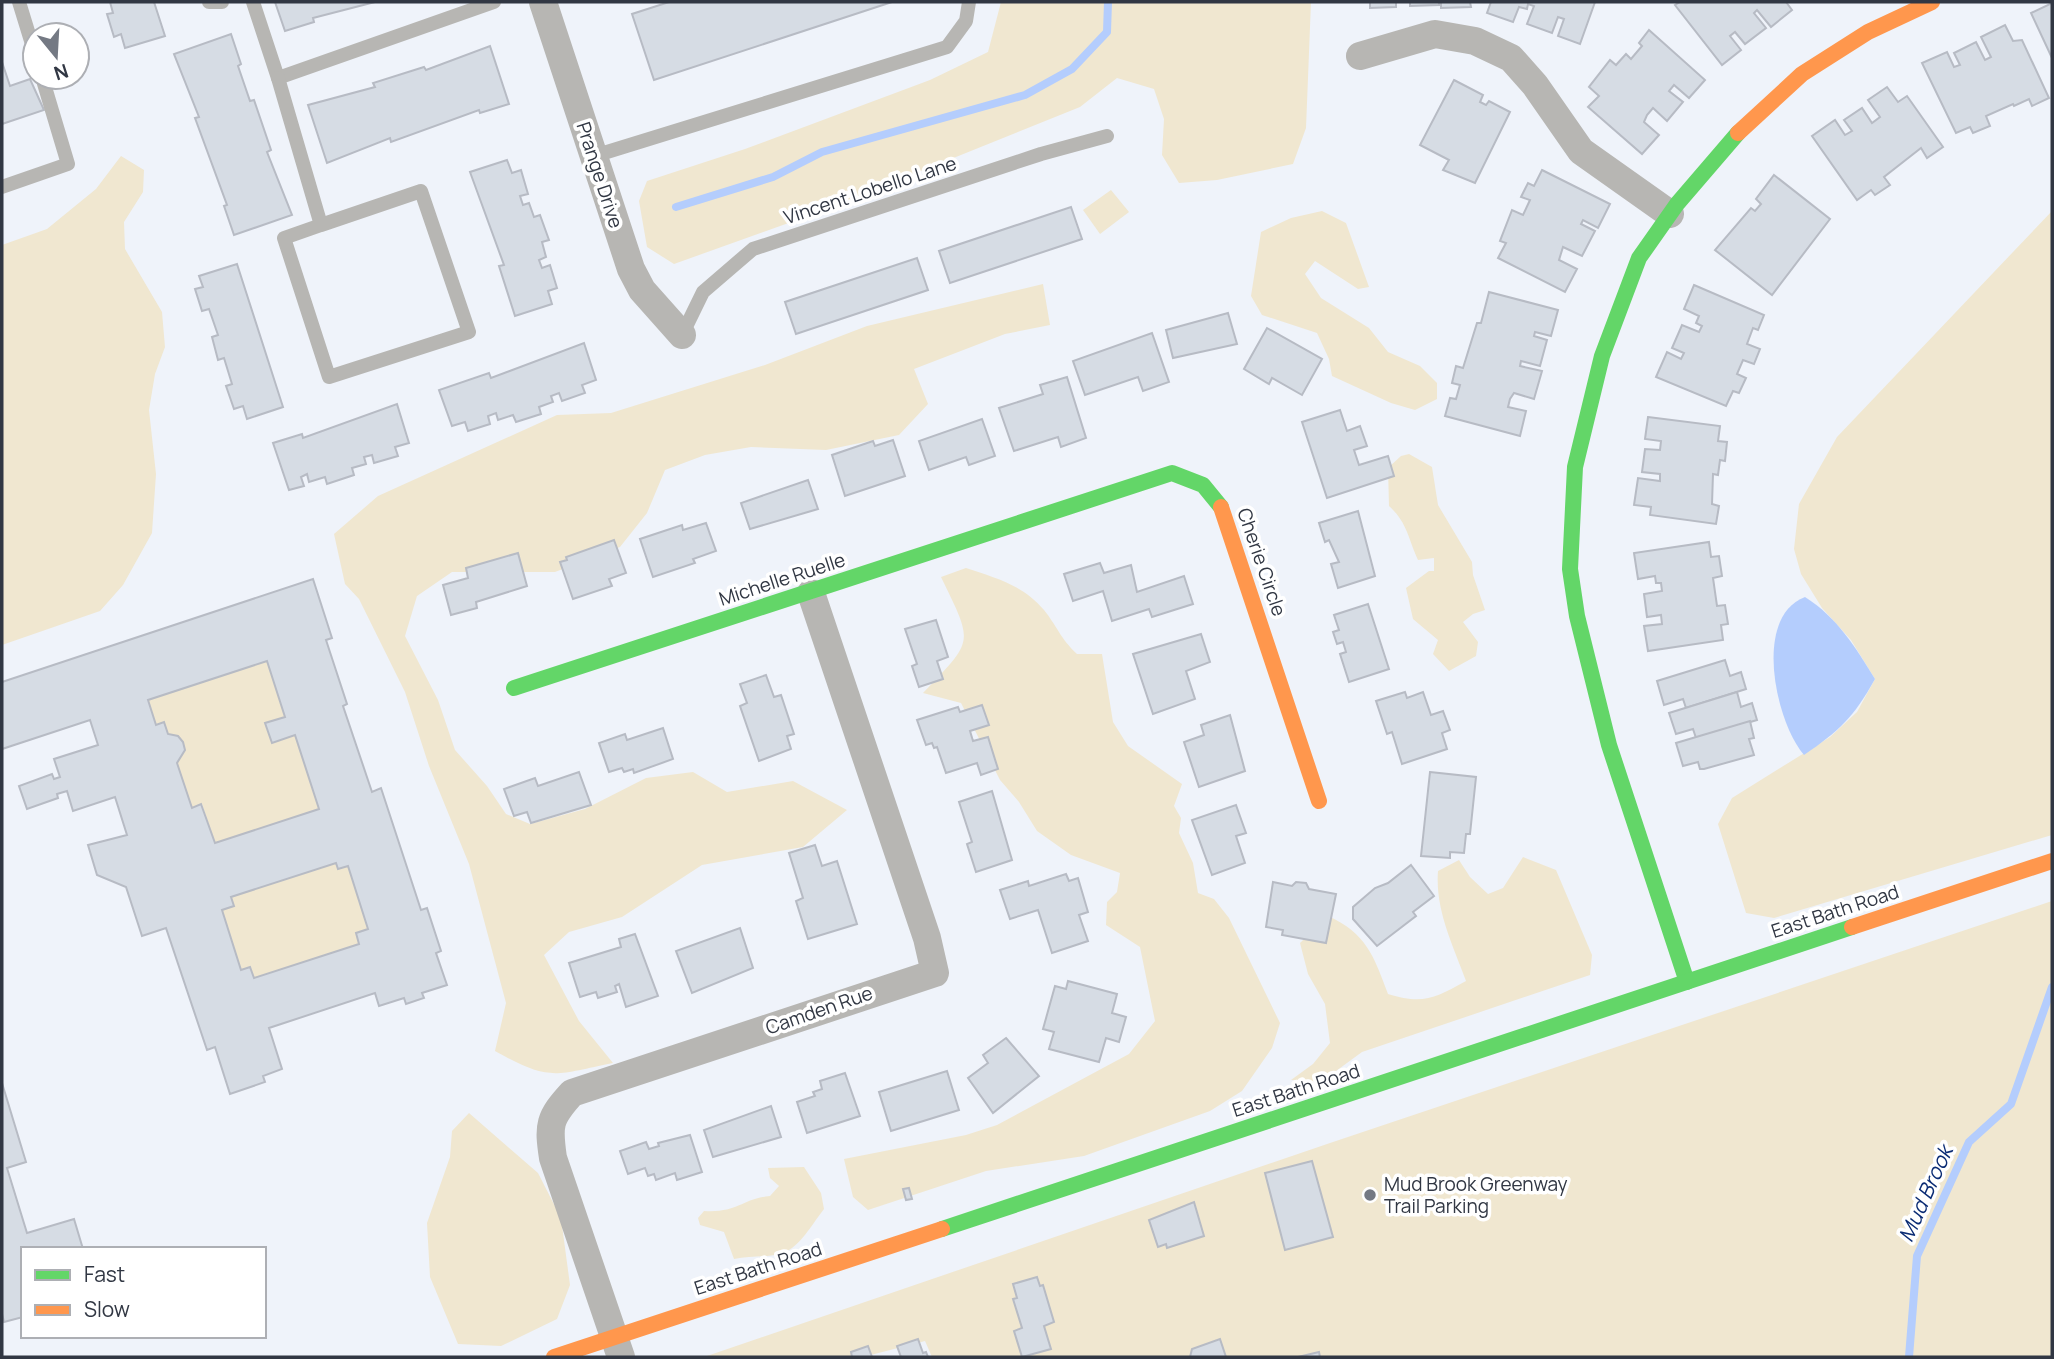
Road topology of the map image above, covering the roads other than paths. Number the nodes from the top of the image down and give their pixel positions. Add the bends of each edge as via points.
1 (19, 2) edge
2 (209, 2) edge
3 (222, 2) edge
4 (253, 2) edge
5 (494, 2) edge
6 (543, 2) edge
7 (969, 2) edge
8 (1932, 2) edge
9 (25, 21) edge
10 (1360, 56) dead end
11 (278, 78) junction
12 (46, 91) edge
13 (1107, 136) dead end
14 (594, 156) junction
15 (2, 187) edge
16 (1670, 214) junction
17 (321, 225) junction
18 (682, 335) joint
19 (1062, 507) joint
20 (811, 593) junction
21 (514, 688) dead end
22 (1319, 801) dead end
23 (2052, 861) edge
24 (1687, 982) junction
25 (617, 1348) edge
26 (554, 1357) edge

1 - 9 lane
2 - 3 lane
4 - 11 lane
5 - 11 lane
6 - 14 street, Prange Drive
7 - 14 lane via 966,21 947,47
8 - 16 street via 1868,32 1802,74 1722,148
10 - 16 street via 1434,34 1475,41 1511,58 1581,151
11 - 17 lane
12 - 15 lane via 68,164
13 - 18 lane, Vincent Lobello Lane via 753,249 703,292
14 - 18 street, Prange Drive via 631,269 642,290
16 - 24 street via 1639,258 1602,356 1575,467 1570,569 1609,745
17 - 17 lane via 284,237 329,377 469,332 421,191
19 - 20 street, Michelle Ruelle
19 - 22 street, Cherie Circle via 1172,473 1192,476 1209,488 1224,511
20 - 21 street, Michelle Ruelle
20 - 25 street, Camden Rue via 935,973 572,1093 555,1111 549,1128 553,1158
23 - 24 street, East Bath Road
24 - 25 street, East Bath Road
25 - 26 street, East Bath Road

